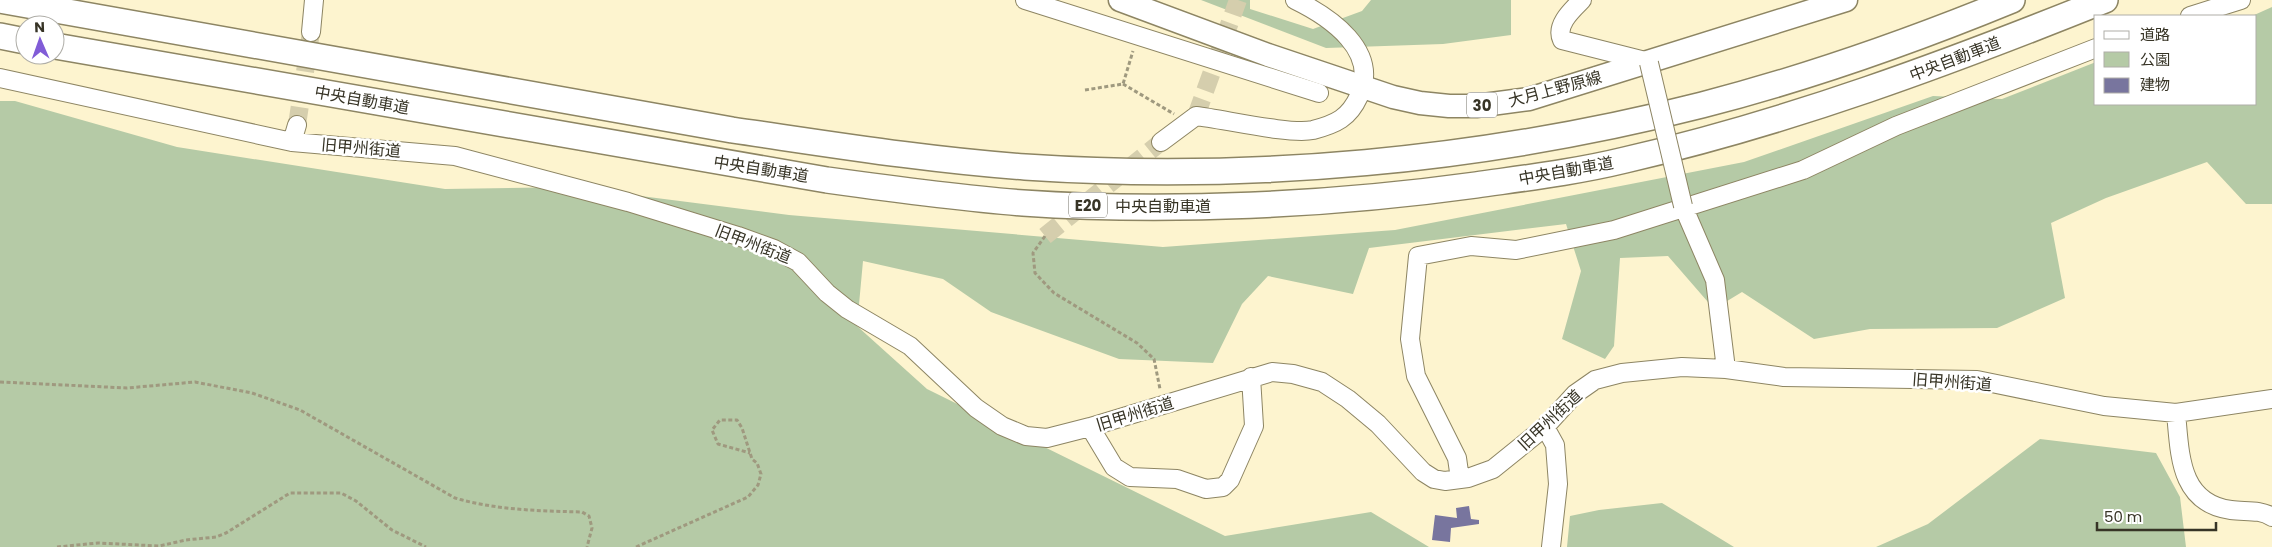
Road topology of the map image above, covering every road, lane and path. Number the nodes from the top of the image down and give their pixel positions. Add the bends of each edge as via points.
1 (0, 0) edge
2 (314, 0) edge
3 (1025, 0) edge
4 (1120, 0) edge
5 (1295, 0) edge
6 (1582, 0) edge
7 (1846, 0) edge
8 (2012, 0) edge
9 (2105, 0) edge
10 (2241, 0) edge
11 (2193, 15) edge
12 (311, 32) tunnel mouth
13 (0, 36) edge
14 (1138, 36) junction
15 (15, 39) edge
16 (65, 48) edge
17 (2094, 49) edge
18 (1649, 62) junction
19 (0, 78) edge
20 (1123, 84) junction
21 (1363, 88) junction
22 (1085, 90) dead end
23 (1319, 93) dead end
24 (1187, 122) junction
25 (1161, 142) tunnel mouth
26 (1684, 206) junction
27 (1045, 236) tunnel mouth
28 (1726, 369) junction
29 (1251, 377) junction
30 (0, 382) edge
31 (2272, 399) edge
32 (1161, 405) junction
33 (2176, 413) junction
34 (1090, 427) junction
35 (1545, 427) junction
36 (750, 453) junction
37 (1460, 480) junction
38 (2272, 517) edge
39 (58, 547) edge
40 (426, 547) edge
41 (587, 547) edge
42 (636, 547) edge
43 (1551, 547) edge

1 - 8 highway, E20 via 732,130 836,145 1026,167 1214,171 1321,166 1422,156 1523,143 1615,125 1704,105 1790,80
2 - 12 street
3 - 14 street
4 - 21 main road, 大月上野原線 / 30
5 - 21 street via 1323,15 1348,36 1362,61
6 - 18 street via 1561,27 1562,40
7 - 18 main road, 大月上野原線 / 30
9 - 16 highway, 中央自動車道 / E20 via 1902,79 1798,113 1622,161 1422,192 1216,206 1025,203 827,180
10 - 11 street
13 - 15 highway
14 - 20 path
14 - 23 street
17 - 26 street via 1896,126 1803,170
18 - 21 main road, 大月上野原線 / 30 via 1529,99 1476,106 1420,103
18 - 26 street, bridge
19 - 34 street, 旧甲州街道 via 294,134 454,156 628,202 774,249 798,262 827,293 847,309 910,346 976,408 1002,426 1026,436 1047,438
20 - 22 path
20 - 24 path
21 - 24 street via 1348,115 1311,130 1196,116
24 - 25 street
26 - 28 street via 1715,280
26 - 37 street via 1614,230 1516,250 1471,246 1418,256 1410,338 1416,376 1457,458
27 - 32 path via 1033,253 1035,273 1054,293 1137,343 1154,359
28 - 33 street, 旧甲州街道 via 1784,377 1978,380 2104,406
28 - 35 street, 旧甲州街道 via 1682,367 1622,373 1595,380 1575,394
29 - 32 street, 旧甲州街道
29 - 34 street via 1254,426 1230,480 1223,488 1206,489 1177,479 1130,477 1114,467
29 - 37 street, 旧甲州街道 via 1279,373 1322,382 1378,424 1423,472 1434,479
30 - 41 path via 127,388 195,382 252,393 300,410 455,498 521,509 582,512 589,516 592,528
31 - 33 street, 旧甲州街道
32 - 34 street, 旧甲州街道
33 - 38 street via 2180,457 2188,483 2195,491 2217,506
35 - 37 street, 旧甲州街道 via 1493,469
35 - 43 street via 1556,445 1558,484
36 - 36 path via 737,420 720,420 712,430 718,444
36 - 42 path via 761,474 758,486 748,497
39 - 40 path via 98,543 159,546 216,537 290,493 340,493 356,501 392,530

